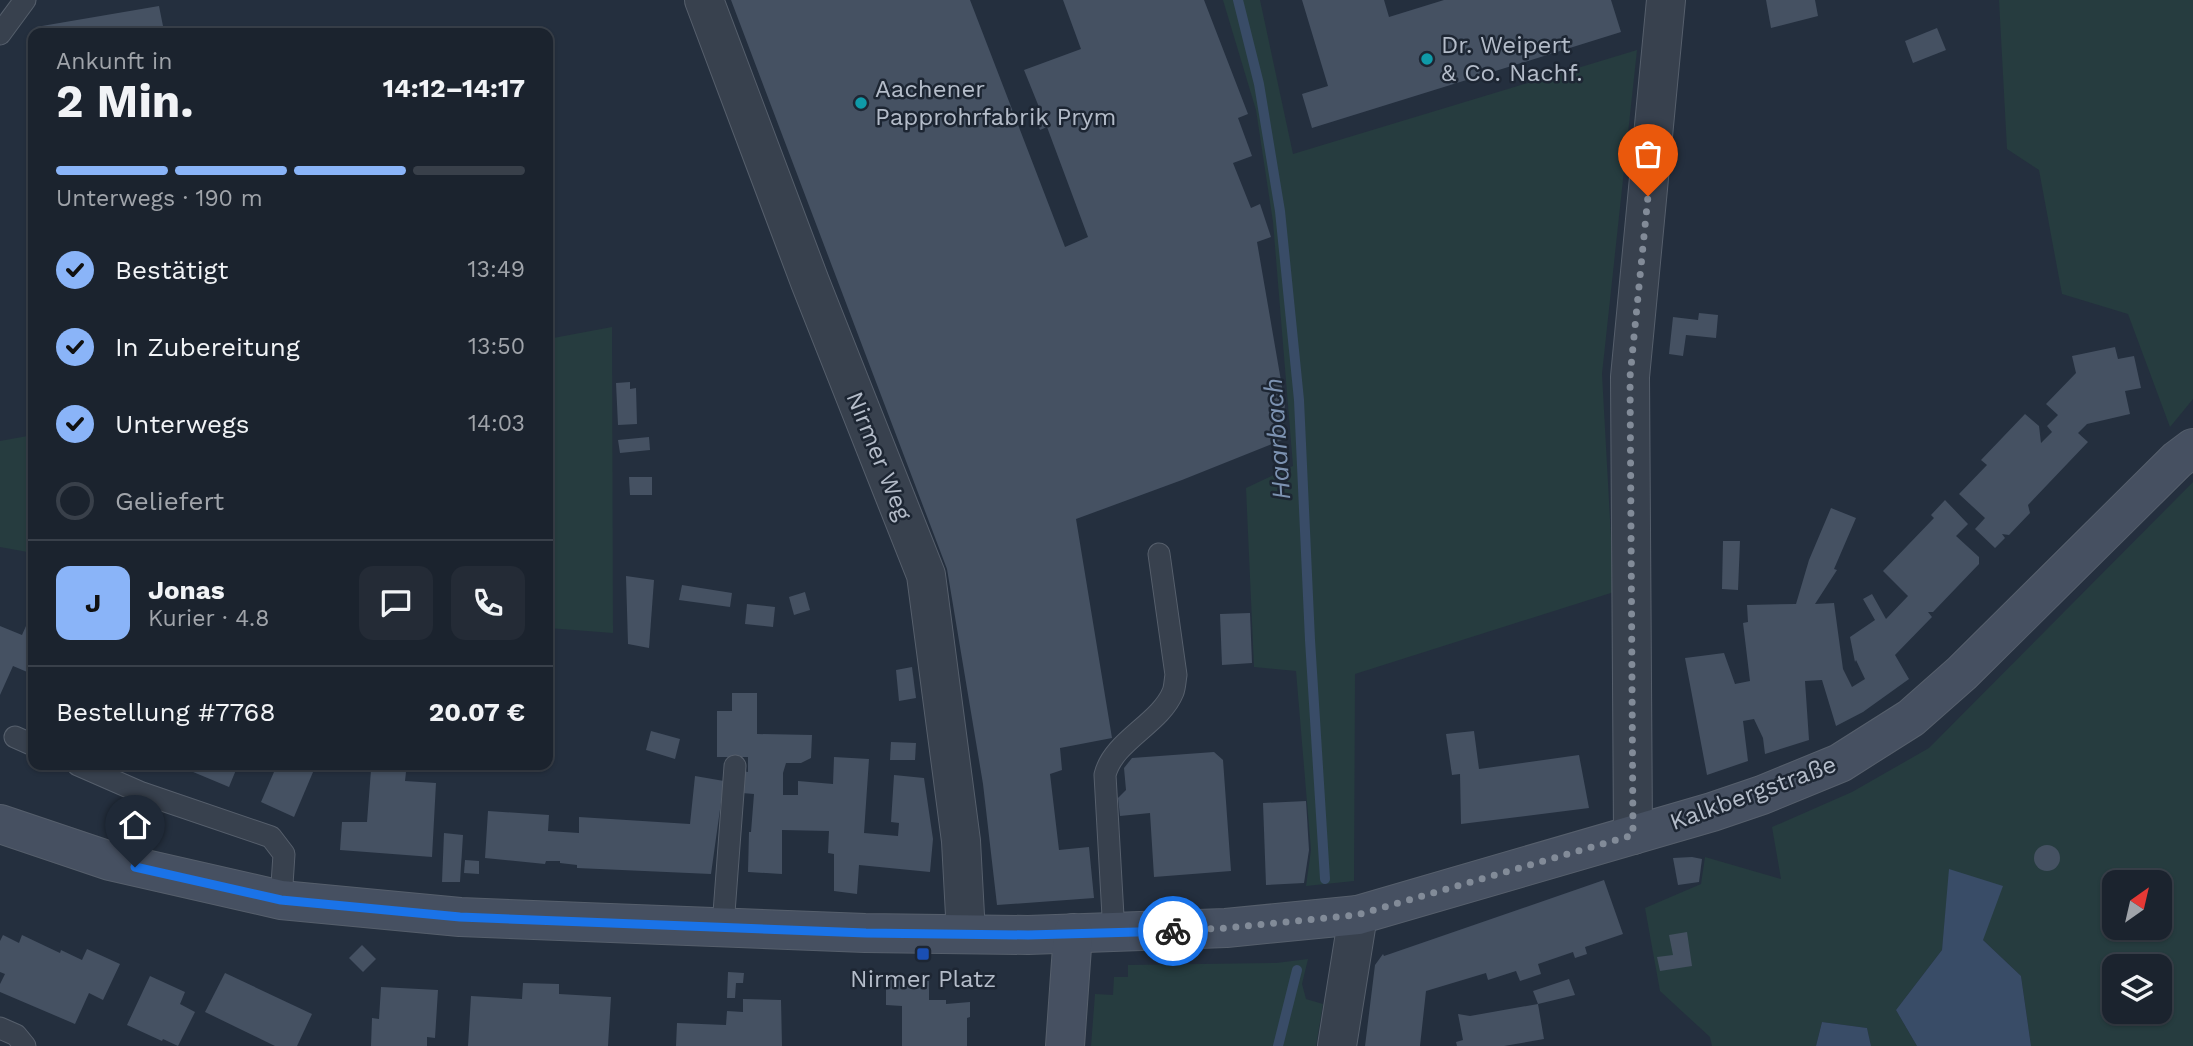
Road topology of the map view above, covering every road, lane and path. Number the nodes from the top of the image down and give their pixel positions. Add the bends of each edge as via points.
1 (25, 0) edge
2 (704, 0) edge
3 (1666, 0) edge
4 (0, 34) edge
5 (2193, 448) edge
6 (1159, 554) dead end
7 (736, 766) dead end
8 (89, 770) edge
9 (0, 824) edge
10 (1633, 835) junction
11 (281, 900) junction
12 (1357, 915) junction
13 (723, 926) junction
14 (1073, 933) junction
15 (966, 934) junction
16 (1114, 934) junction
17 (0, 1028) edge
18 (25, 1046) edge
19 (1065, 1046) edge
20 (1337, 1046) edge

1 - 4 lane
2 - 15 street, Nirmer Weg via 926,575 961,841
3 - 10 street via 1630,377
5 - 10 street, Kalkbergstraße via 1911,718 1840,763 1762,795
6 - 16 lane via 1175,675 1173,692 1114,756 1105,775
7 - 13 lane
8 - 11 lane via 271,837 284,854
9 - 11 street, Kalkbergstraße via 110,861
10 - 12 street, Kalkbergstraße
11 - 13 street, Kalkbergstraße via 460,917
12 - 16 street, Kalkbergstraße
12 - 20 street
13 - 15 street, Kalkbergstraße
14 - 15 street, Kalkbergstraße
14 - 16 street, Kalkbergstraße
14 - 19 street
17 - 18 lane via 16,1035

